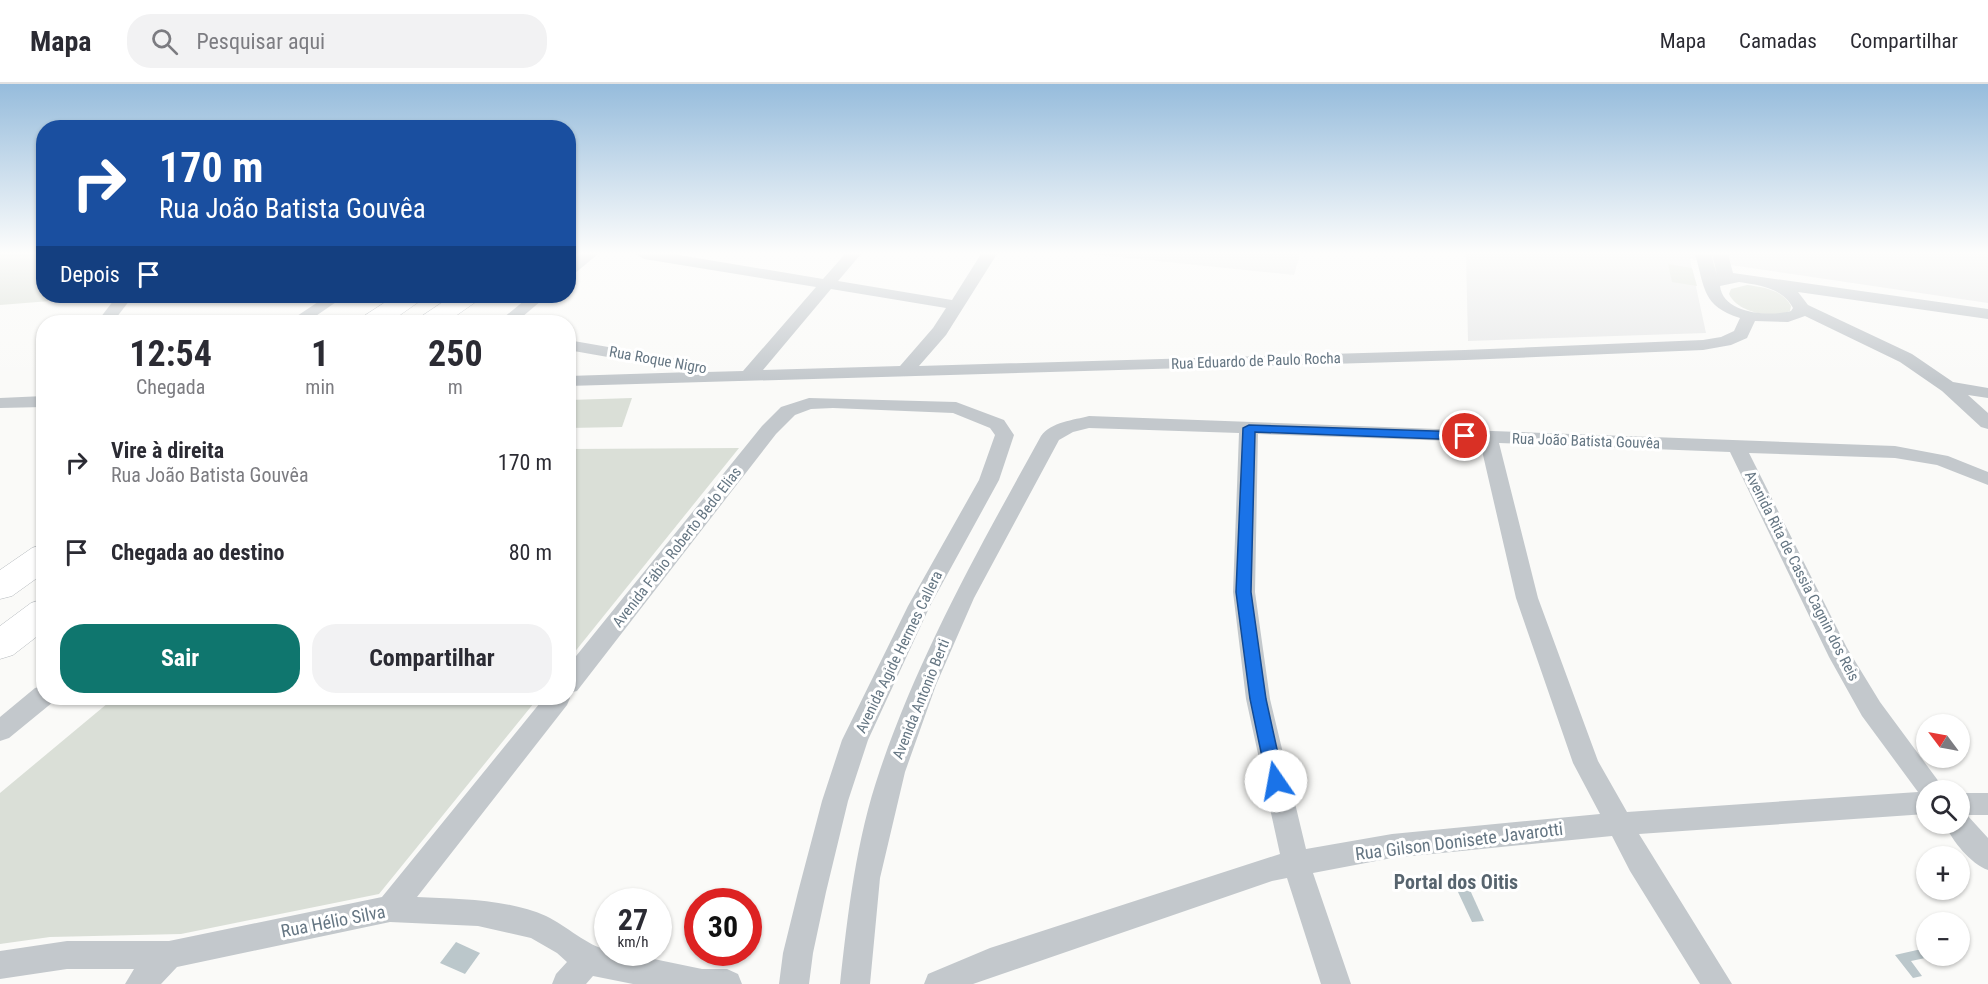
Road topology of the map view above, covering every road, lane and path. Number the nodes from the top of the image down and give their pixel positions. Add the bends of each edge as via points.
1 (817, 296) edge
2 (900, 296) edge
3 (961, 296) edge
4 (1714, 296) edge
5 (1782, 296) edge
6 (1805, 296) edge
7 (1861, 296) edge
8 (326, 303) edge
9 (401, 303) edge
10 (458, 303) edge
11 (530, 303) edge
12 (955, 305) junction
13 (1794, 307) junction
14 (1988, 314) edge
15 (307, 315) edge
16 (383, 315) edge
17 (441, 315) edge
18 (516, 315) edge
19 (1749, 316) junction
20 (940, 331) junction
21 (576, 346) edge
22 (593, 349) junction
23 (962, 369) junction
24 (905, 371) junction
25 (748, 376) junction
26 (576, 377) edge
27 (576, 380) edge
28 (1948, 387) junction
29 (1988, 393) edge
30 (36, 401) edge
31 (0, 403) edge
32 (1988, 423) edge
33 (1249, 428) junction
34 (1005, 435) joint
35 (1052, 436) joint
36 (1488, 436) junction
37 (1737, 447) junction
38 (1982, 476) edge
39 (36, 562) edge
40 (0, 587) edge
41 (36, 618) edge
42 (0, 645) edge
43 (576, 674) edge
44 (36, 702) edge
45 (552, 705) edge
46 (0, 731) edge
47 (1924, 780) edge
48 (1916, 804) edge
49 (1970, 804) edge
50 (1988, 804) edge
51 (1620, 824) junction
52 (1968, 834) edge
53 (1988, 858) edge
54 (1296, 864) junction
55 (390, 909) junction
56 (169, 955) junction
57 (587, 960) junction
58 (0, 965) edge
59 (140, 984) edge
60 (567, 984) edge
61 (727, 984) edge
62 (795, 984) edge
63 (855, 984) edge
64 (939, 984) edge
65 (1336, 984) edge
66 (1717, 984) edge

1 - 25 street
2 - 12 street
3 - 12 street
4 - 19 street
5 - 13 street
6 - 13 street
7 - 14 street
8 - 15 street
9 - 16 highway
10 - 17 highway
11 - 18 street
12 - 20 street
13 - 19 street via 1772,319
13 - 28 street via 1906,358
19 - 23 street, Rua Eduardo de Paulo Rocha via 1742,334 1703,345
20 - 23 street via 940,351 946,361
20 - 24 street
21 - 22 street, Rua Roque Nigro
22 - 25 street, Rua Roque Nigro
22 - 26 street via 595,365
23 - 24 street, Rua Eduardo de Paulo Rocha
24 - 25 street, Rua Eduardo de Paulo Rocha
25 - 27 street
28 - 29 street
28 - 32 street
30 - 31 street
33 - 35 street, Rua João Batista Gouvêa via 1089,422
33 - 36 street, Rua João Batista Gouvêa
33 - 54 street via 1244,592 1258,699
34 - 43 street, Avenida Fábio Roberto Bedo Elias via 997,424 956,408 833,403 809,404 788,411
34 - 62 street, Avenida Agide Hermes Callera via 989,480 919,606 855,740 812,892
35 - 63 street, Avenida Antonio Berti via 963,598 924,685 892,772 866,878
36 - 37 street, Rua João Batista Gouvêa
36 - 51 street via 1527,598 1546,655 1586,763
37 - 38 street, Rua João Batista Gouvêa via 1895,452 1941,460
37 - 47 street, Avenida Rita de Cassia Cagnin dos Reis via 1837,651 1871,709
39 - 40 highway
41 - 42 highway
44 - 46 street
45 - 55 street
48 - 51 street, Rua Gilson Donisete Javarotti
49 - 50 street
51 - 54 street, Rua Gilson Donisete Javarotti via 1392,846
51 - 66 street
52 - 53 street
54 - 64 street, Rua Gilson Donisete Javarotti via 1272,868 1146,909 990,962
54 - 65 street
55 - 56 street, Rua Hélio Silva
55 - 57 street, Rua Hélio Silva via 478,914 536,926 567,943
56 - 58 street, Rua Hélio Silva via 67,955
56 - 59 street
57 - 60 street
57 - 61 street, Rua Hélio Silva via 702,984

